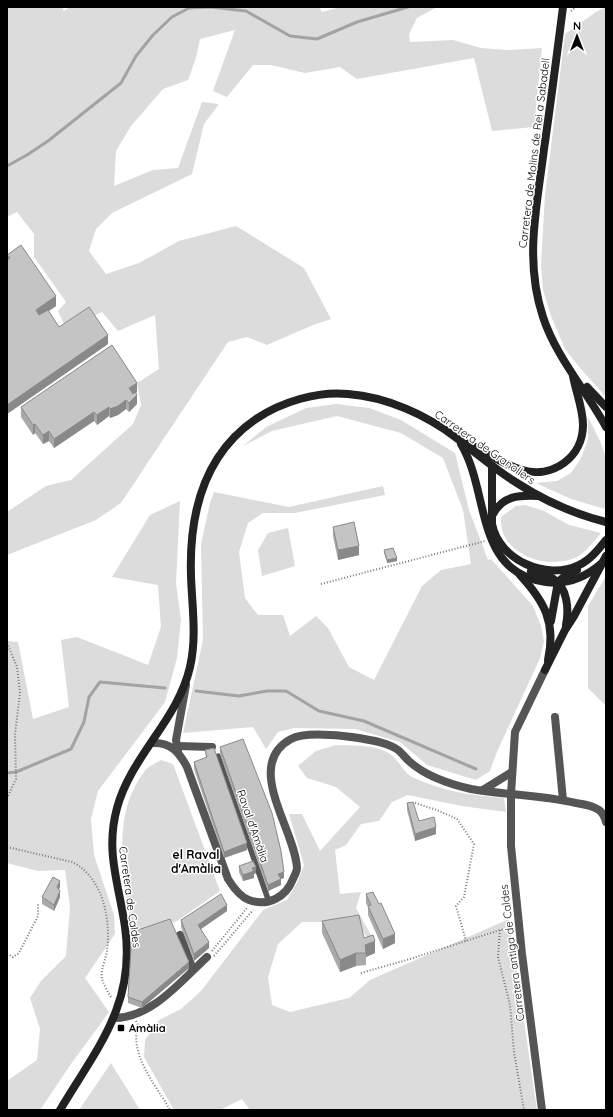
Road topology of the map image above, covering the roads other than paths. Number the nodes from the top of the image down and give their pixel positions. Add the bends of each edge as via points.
1 (564, 7) edge
2 (573, 374) junction
3 (606, 407) edge
4 (606, 427) edge
5 (457, 439) junction
6 (492, 466) junction
7 (538, 496) junction
8 (492, 515) junction
9 (605, 522) edge
10 (606, 540) edge
11 (606, 556) edge
12 (591, 557) junction
13 (515, 558) junction
14 (602, 563) junction
15 (520, 575) junction
16 (558, 582) junction
17 (550, 623) junction
18 (565, 630) junction
19 (545, 670) junction
20 (186, 681) junction
21 (555, 717) dead end
22 (152, 743) junction
23 (212, 747) edge
24 (178, 749) junction
25 (218, 756) edge
26 (512, 772) junction
27 (484, 790) junction
28 (511, 794) junction
29 (563, 800) junction
30 (606, 822) edge
31 (269, 902) junction
32 (180, 935) dead end
33 (207, 956) road end
34 (194, 970) junction
35 (114, 1018) junction
36 (60, 1110) edge
37 (542, 1110) edge

1 - 2 main road, Carretera de Molins de Rei a Sabadell via 532,258 534,284 543,317 559,352
2 - 3 main road
2 - 4 main road, Carretera de Molins de Rei a Sabadell
2 - 5 main road via 582,418 582,439 572,456 555,469 534,472 523,470
5 - 6 main road, Carretera de Granollers
5 - 15 main road via 473,470 490,540 508,566
5 - 20 main road, Carretera de Granollers via 402,408 383,401 344,394 306,398 283,405 259,417 236,435 208,473 196,507 191,559 194,639
6 - 7 main road, Carretera de Granollers
6 - 8 main road
7 - 8 main road via 512,497 499,505
7 - 9 main road, Carretera de Granollers via 568,510
8 - 13 main road via 496,537
10 - 12 main road
11 - 14 main road
12 - 13 main road via 570,568 551,570 527,565
12 - 16 main road via 583,566
13 - 16 main road via 534,573 551,577
14 - 16 main road via 585,575
14 - 18 main road
15 - 16 main road via 541,581
15 - 17 main road via 538,598
16 - 17 main road
16 - 18 main road via 568,607
17 - 19 main road via 549,652
18 - 19 main road
19 - 26 street, Carretera antiga de Caldes via 515,732
20 - 22 main road, Carretera de Granollers via 173,709
20 - 24 street via 176,740
21 - 29 street
22 - 24 street
22 - 35 main road, Carretera de Caldes via 123,791 113,824 111,854 127,940 126,973
23 - 24 street
24 - 31 street via 228,879 236,891 248,900
25 - 31 street, Raval d'Amàlia
26 - 27 street
26 - 28 street, Carretera antiga de Caldes
27 - 28 street
27 - 31 street via 460,786 426,774 396,749 382,742 349,736 293,737 274,753 270,768 271,782 297,870 282,896
28 - 29 street
28 - 37 street, Carretera antiga de Caldes via 512,853
29 - 30 street via 599,810
32 - 34 street
33 - 34 street
34 - 35 street via 166,995 136,1014 126,1018
35 - 36 main road, Carretera de Caldes

